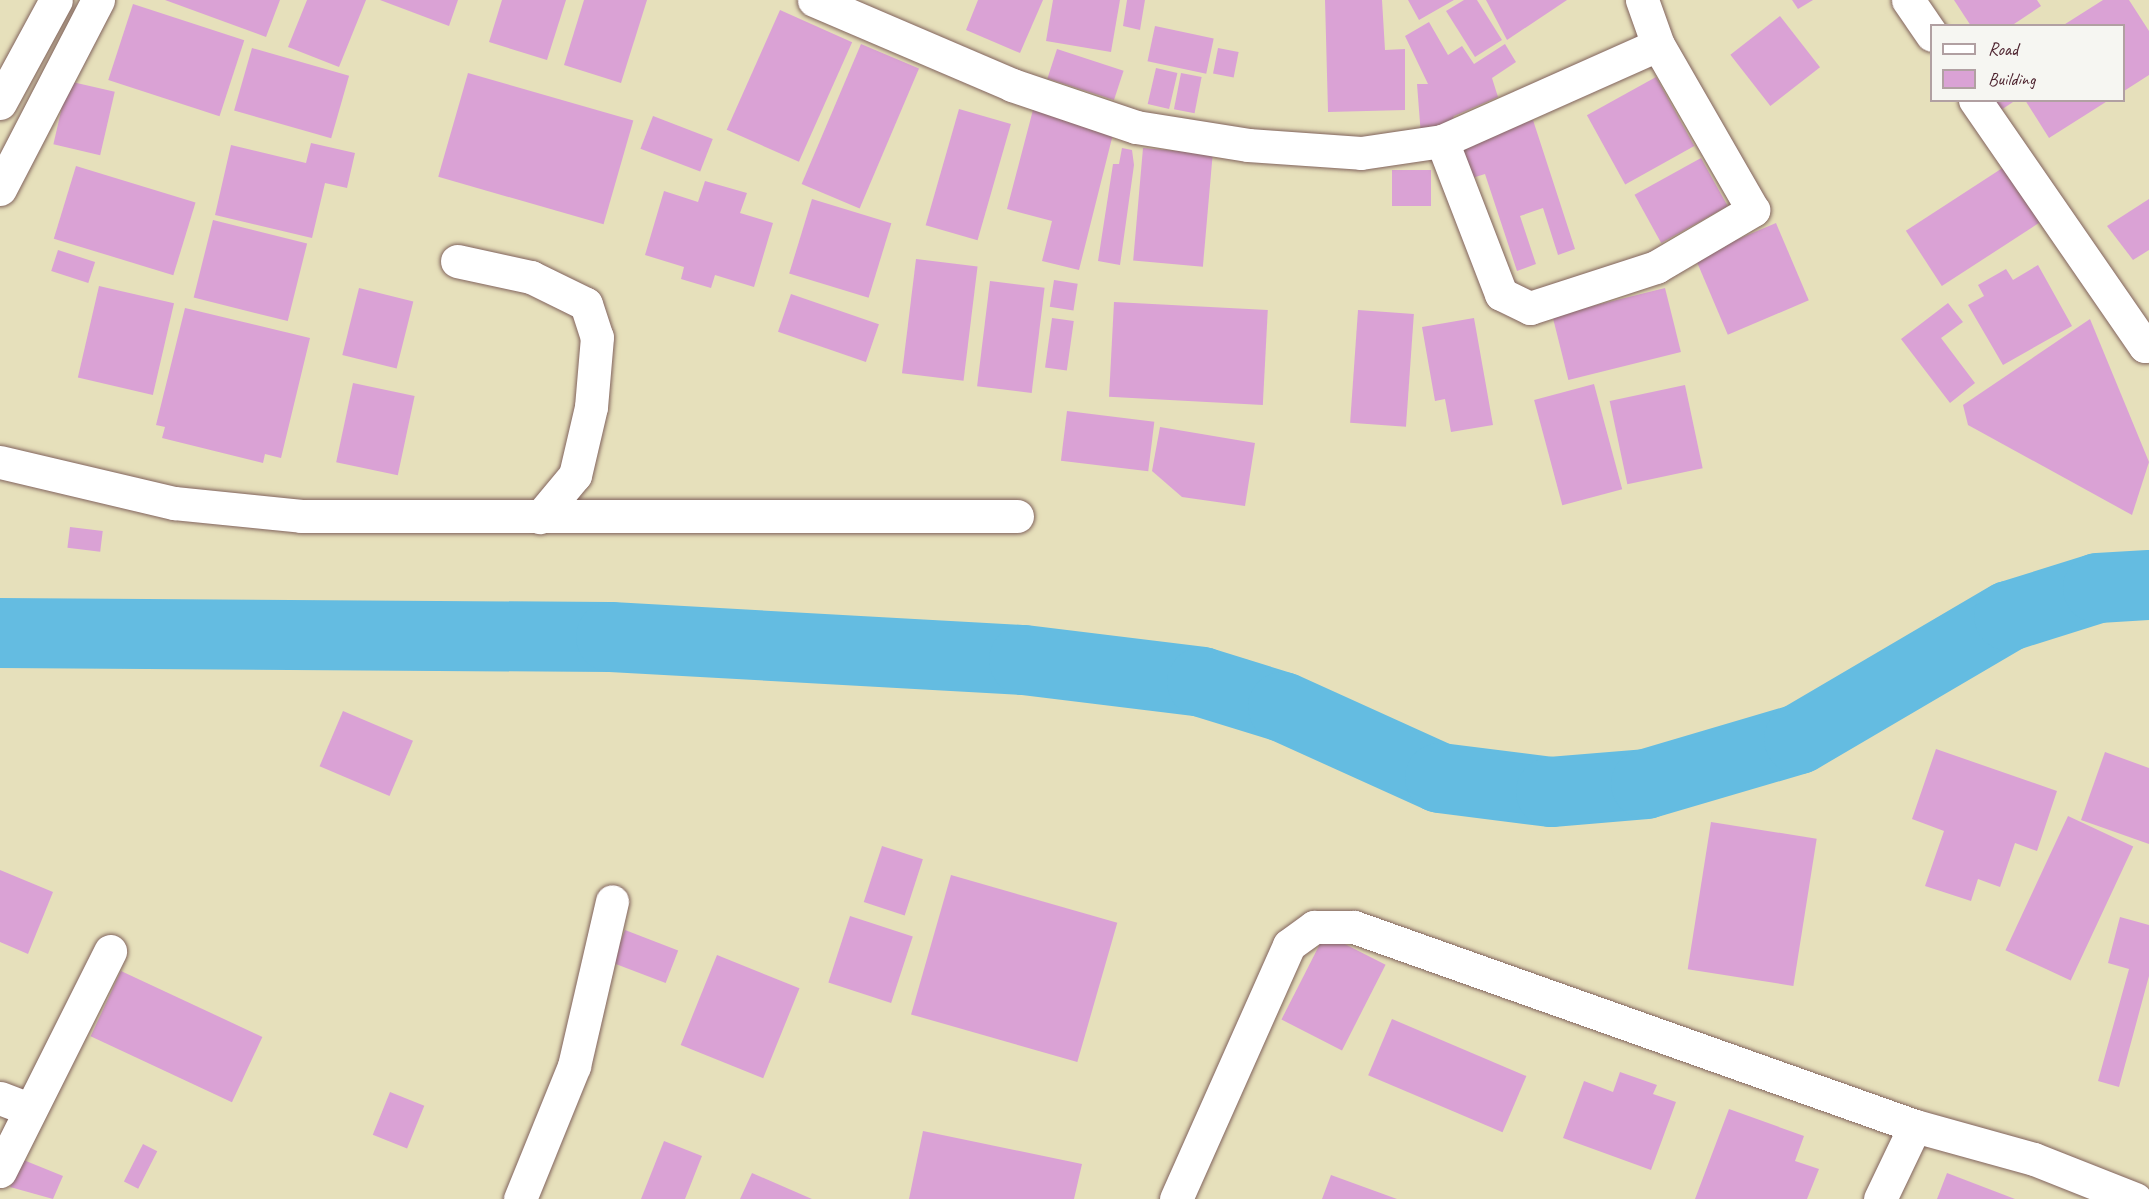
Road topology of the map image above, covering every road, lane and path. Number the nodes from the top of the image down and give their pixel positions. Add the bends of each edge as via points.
1 (56, 0) edge
2 (98, 0) edge
3 (814, 0) edge
4 (1642, 0) edge
5 (1908, 0) edge
6 (1930, 32) edge
7 (1658, 45) junction
8 (1975, 102) edge
9 (0, 103) edge
10 (1442, 141) junction
11 (0, 189) edge
12 (457, 261) dead end
13 (2149, 343) edge
14 (0, 462) edge
15 (1017, 516) dead end
16 (540, 517) junction
17 (612, 901) dead end
18 (110, 951) dead end
19 (14, 1104) edge
20 (1915, 1126) junction
21 (0, 1171) edge
22 (520, 1199) edge
23 (1176, 1199) edge
24 (1880, 1199) edge
25 (2136, 1199) edge

1 - 9 street
2 - 11 street
3 - 10 street via 1012,85 1136,127 1248,146 1361,153
4 - 7 street
5 - 6 street
7 - 10 street
7 - 10 street via 1753,210 1656,267 1530,308 1501,294
8 - 13 street via 2145,346
12 - 16 street via 531,277 586,304 593,326 591,407 575,475
14 - 16 street via 174,503 301,516
15 - 16 street
17 - 22 street via 574,1066
18 - 19 street
19 - 21 street
20 - 23 street via 1354,927 1314,927 1289,945
20 - 24 street
20 - 25 street via 2034,1159

